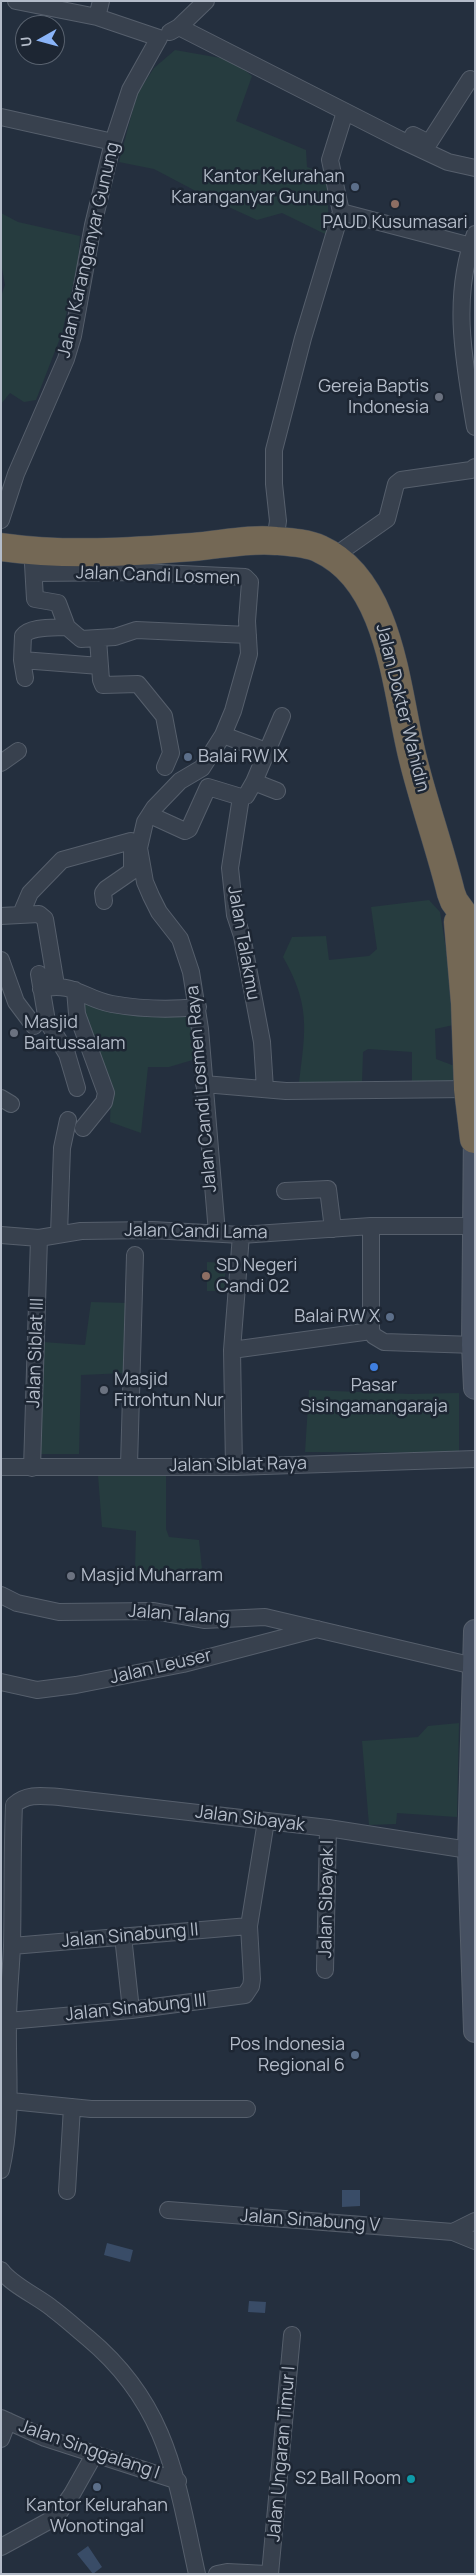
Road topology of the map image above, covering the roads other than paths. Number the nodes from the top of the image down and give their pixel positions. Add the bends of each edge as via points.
1 (16, 1) edge
2 (101, 1) edge
3 (206, 1) edge
4 (62, 6) edge
5 (97, 18) junction
6 (179, 27) junction
7 (160, 38) junction
8 (470, 79) dead end
9 (345, 112) junction
10 (1, 117) edge
11 (377, 128) junction
12 (113, 142) junction
13 (475, 168) edge
14 (341, 212) junction
15 (473, 243) edge
16 (475, 427) edge
17 (475, 467) edge
18 (1, 520) edge
19 (275, 540) junction
20 (1, 546) edge
21 (333, 556) junction
22 (33, 562) junction
23 (67, 627) junction
24 (248, 635) junction
25 (98, 639) junction
26 (22, 660) junction
27 (100, 666) junction
28 (25, 678) dead end
29 (282, 716) dead end
30 (223, 735) junction
31 (18, 751) dead end
32 (266, 751) junction
33 (1, 763) edge
34 (165, 767) dead end
35 (180, 781) junction
36 (254, 782) junction
37 (276, 790) dead end
38 (242, 797) junction
39 (150, 815) junction
40 (132, 841) junction
41 (104, 902) dead end
42 (21, 914) junction
43 (1, 916) edge
44 (462, 918) edge
45 (1, 960) edge
46 (475, 964) edge
47 (45, 983) junction
48 (75, 990) junction
49 (198, 1008) junction
50 (34, 1026) dead end
51 (204, 1084) junction
52 (76, 1088) dead end
53 (265, 1089) junction
54 (468, 1089) junction
55 (68, 1120) dead end
56 (83, 1128) dead end
57 (474, 1132) edge
58 (474, 1183) edge
59 (285, 1191) dead end
60 (371, 1226) junction
61 (473, 1226) junction
62 (333, 1229) junction
63 (217, 1233) junction
64 (59, 1234) junction
65 (1, 1235) edge
66 (241, 1235) junction
67 (39, 1238) junction
68 (135, 1255) dead end
69 (371, 1331) junction
70 (474, 1345) edge
71 (232, 1350) junction
72 (475, 1388) edge
73 (475, 1459) edge
74 (129, 1465) junction
75 (1, 1466) edge
76 (234, 1466) junction
77 (32, 1468) junction
78 (1, 1595) edge
79 (320, 1629) junction
80 (475, 1631) edge
81 (474, 1666) edge
82 (1, 1682) edge
83 (266, 1821) junction
84 (328, 1828) junction
85 (472, 1851) edge
86 (6, 1862) edge
87 (249, 1926) junction
88 (123, 1936) junction
89 (12, 1946) junction
90 (325, 1970) dead end
91 (131, 2010) junction
92 (8, 2021) junction
93 (475, 2027) edge
94 (475, 2031) edge
95 (6, 2100) edge
96 (72, 2107) junction
97 (247, 2110) dead end
98 (1, 2170) edge
99 (66, 2191) dead end
100 (168, 2210) dead end
101 (475, 2222) edge
102 (452, 2232) junction
103 (475, 2241) edge
104 (1, 2270) edge
105 (292, 2335) dead end
106 (5, 2420) edge
107 (1, 2438) edge
108 (94, 2455) junction
109 (178, 2481) junction
110 (1, 2547) edge
111 (197, 2574) edge
112 (217, 2574) edge
113 (267, 2574) edge
114 (270, 2574) edge

1 - 4 street
2 - 5 street
3 - 6 street
4 - 5 street
5 - 7 street
6 - 7 street
6 - 9 street
7 - 12 street, Jalan Karanganyar Gunung via 130,90
8 - 11 street via 428,143 400,129
9 - 11 street
9 - 14 street via 330,160
10 - 12 street
11 - 13 street via 448,162
12 - 18 street, Jalan Karanganyar Gunung via 93,225 73,336 16,474
14 - 15 street
14 - 19 street via 274,450 278,522
15 - 16 street via 463,283 460,324
17 - 21 street via 401,480 396,484 387,519
19 - 21 highway, Jalan Dokter Wahidin via 320,549
19 - 22 highway, Jalan Dokter Wahidin
20 - 22 highway, Jalan Dokter Wahidin
21 - 44 highway, Jalan Dokter Wahidin via 361,585 382,625 413,760
22 - 23 street, Jalan Candi Losmen via 35,599 58,603
22 - 24 street, Jalan Candi Losmen via 245,577 250,582
23 - 25 street via 81,639
23 - 26 street via 24,633
24 - 25 street via 136,630
24 - 30 street, Jalan Candi Losmen Raya via 247,665
25 - 27 street
26 - 27 street
26 - 28 street
27 - 34 street via 103,685 140,685 160,710 171,753
29 - 32 street
30 - 32 street
30 - 35 street, Jalan Candi Losmen Raya via 202,768
31 - 33 street
32 - 36 street
35 - 39 street, Jalan Candi Losmen Raya
35 - 40 street via 154,796
36 - 37 street
36 - 38 street
38 - 39 street via 208,787 189,829 185,831
38 - 53 street, Jalan Talakmu via 230,868 235,915 262,1042
39 - 49 street, Jalan Candi Losmen Raya via 141,834 139,848 144,877 159,912 180,939
40 - 41 street via 132,871 103,893
40 - 42 street via 62,860 30,893
42 - 43 street
42 - 47 street via 39,914 45,919
44 - 46 highway
44 - 54 highway
45 - 50 street via 16,1002
47 - 48 street
47 - 52 street via 46,1021 67,1054
48 - 49 street via 110,1004 167,1010
48 - 56 street via 79,1019 106,1093 104,1102
49 - 51 street, Jalan Candi Losmen Raya
51 - 53 street
51 - 63 street, Jalan Candi Losmen Raya
53 - 54 street
54 - 57 highway
55 - 64 street via 62,1148
57 - 58 main road
58 - 61 main road
59 - 62 street via 324,1188 330,1191
60 - 61 street, Jalan Candi Lama
60 - 62 street, Jalan Candi Lama
60 - 69 street
61 - 70 main road
62 - 66 street, Jalan Candi Lama
63 - 64 street, Jalan Candi Lama via 91,1230
63 - 66 street, Jalan Candi Lama
64 - 67 street, Jalan Candi Lama
65 - 67 street, Jalan Candi Lama
66 - 71 street
67 - 77 street, Jalan Siblat III
68 - 74 street
69 - 70 street via 384,1342
69 - 71 street
70 - 72 main road
71 - 76 street
73 - 76 street, Jalan Siblat Raya
74 - 76 street, Jalan Siblat Raya
74 - 77 street, Jalan Siblat Raya
75 - 77 street, Jalan Siblat Raya
78 - 79 street, Jalan Talang via 17,1603 59,1612 154,1610 204,1620 265,1617
79 - 81 street, Jalan Talang
79 - 82 street, Jalan Leuser via 183,1664 85,1683 38,1690
80 - 81 main road
81 - 85 main road
83 - 84 street, Jalan Sibayak
83 - 86 street, Jalan Sibayak via 30,1796 14,1805
83 - 87 street
84 - 85 street, Jalan Sibayak
84 - 90 street, Jalan Sibayak I
85 - 93 main road
86 - 89 street
87 - 88 street, Jalan Sinabung II
87 - 91 street, Jalan Sinabung III via 252,1978 248,1991 239,1997
88 - 89 street, Jalan Sinabung II
88 - 91 street
89 - 92 street
91 - 92 street, Jalan Sinabung III
92 - 95 street
93 - 94 main road
95 - 96 street
95 - 98 street via 8,2138
96 - 97 street
96 - 99 street
100 - 102 street, Jalan Sinabung V
101 - 102 street
102 - 103 street
104 - 109 street via 52,2308 119,2367 143,2399 169,2451
105 - 114 street, Jalan Ungaran Timur I
106 - 107 street
106 - 108 street, Jalan Singgalang I
108 - 109 street, Jalan Singgalang I
108 - 110 street via 56,2517
109 - 111 street
112 - 113 street

